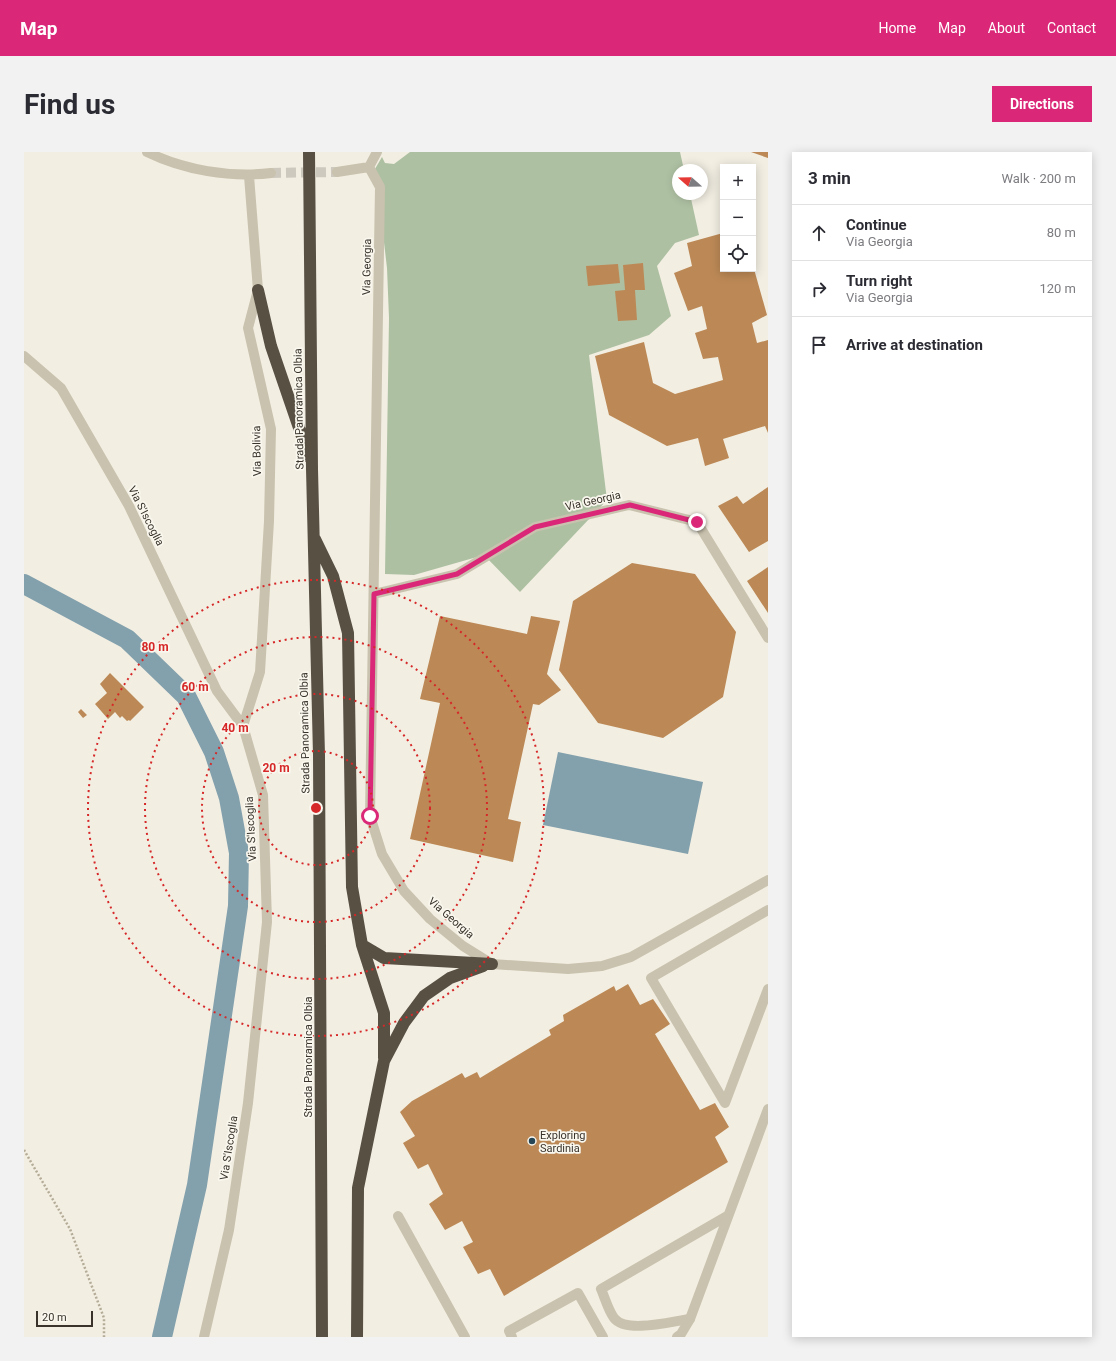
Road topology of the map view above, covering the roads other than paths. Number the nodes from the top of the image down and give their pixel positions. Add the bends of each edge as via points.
1 (148, 152) edge
2 (308, 152) edge
3 (377, 152) edge
4 (369, 167) junction
5 (337, 172) tunnel mouth
6 (271, 173) tunnel mouth
7 (249, 176) junction
8 (258, 290) junction
9 (24, 356) edge
10 (312, 469) junction
11 (314, 535) junction
12 (374, 594) junction
13 (768, 638) edge
14 (243, 726) junction
15 (768, 880) edge
16 (768, 910) edge
17 (362, 945) junction
18 (492, 964) junction
19 (768, 989) edge
20 (384, 1061) junction
21 (768, 1109) edge
22 (398, 1216) dead end
23 (727, 1216) junction
24 (690, 1319) junction
25 (679, 1336) edge
26 (204, 1337) edge
27 (322, 1337) edge
28 (357, 1337) edge
29 (465, 1337) edge
30 (512, 1337) edge
31 (603, 1337) edge

1 - 7 street via 162,159 203,170
2 - 10 highway, Strada Panoramica Olbia
3 - 4 street
4 - 5 street
4 - 12 street, Via Georgia via 380,187
6 - 7 street
7 - 8 street, Via Bolivia
8 - 10 highway via 271,346
8 - 14 street, Via Bolivia via 248,328 271,429 269,521 260,672
9 - 14 street, Via S'Iscoglia via 61,388 129,506 217,691
10 - 11 highway, Strada Panoramica Olbia
11 - 17 highway via 334,576 348,633 352,887
11 - 27 highway, Strada Panoramica Olbia via 319,763
12 - 13 street, Via Georgia via 457,574 535,527 630,505 697,522
12 - 18 street, Via Georgia via 370,816 382,854 404,891 430,919 463,946
14 - 26 street, Via S'Iscoglia via 263,795 267,922 248,1103 228,1230
15 - 18 street, Via Georgia via 632,957 602,966 568,969
16 - 19 street via 651,978 725,1103
17 - 18 highway via 384,958
17 - 20 highway via 384,1013
18 - 20 highway via 450,978 424,996 404,1023
20 - 28 highway via 358,1188
21 - 23 street
22 - 29 street
23 - 24 street
23 - 24 street via 601,1289 614,1319 625,1325 636,1327
24 - 25 street
30 - 31 street via 509,1331 578,1293

